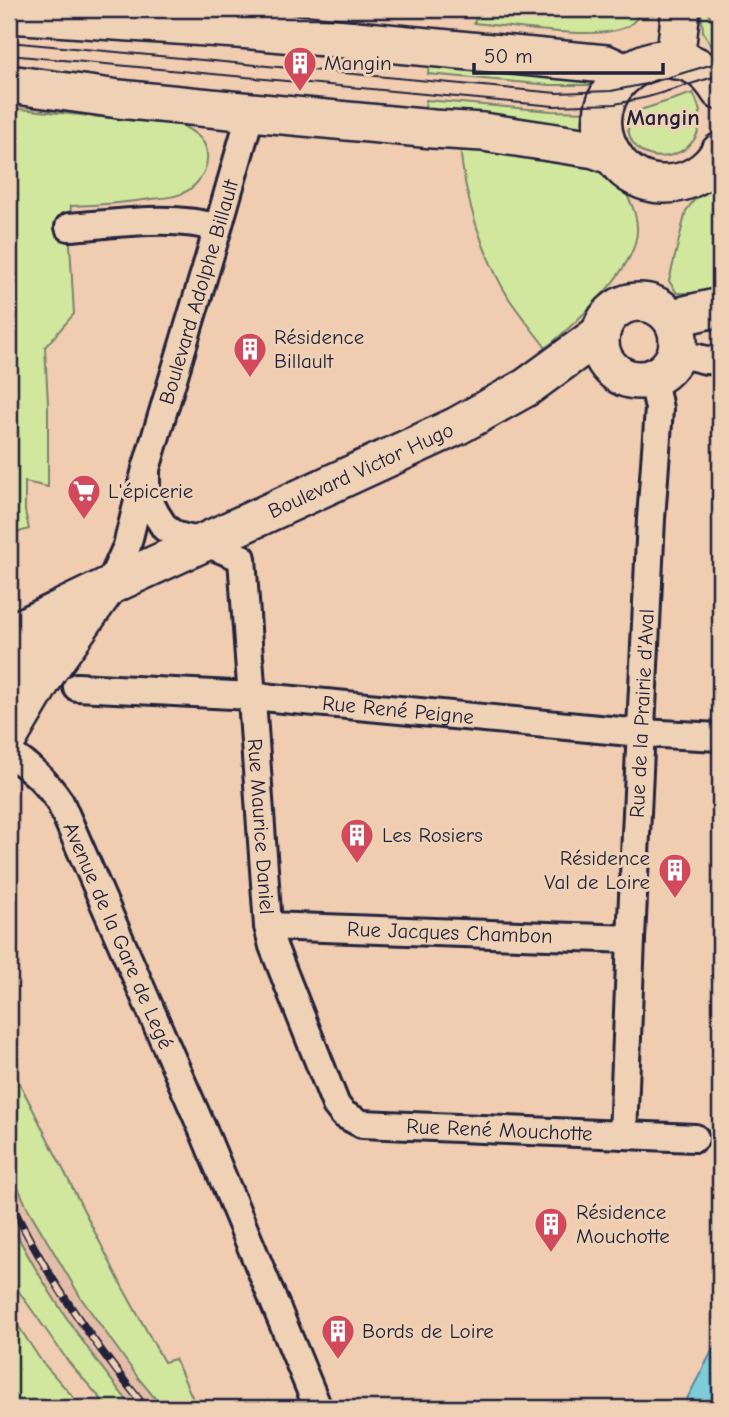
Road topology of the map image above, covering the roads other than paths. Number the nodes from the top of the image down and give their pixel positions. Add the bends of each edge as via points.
1 (681, 9) edge
2 (9, 15) edge
3 (255, 20) edge
4 (675, 60) junction
5 (626, 73) junction
6 (9, 84) edge
7 (720, 91) edge
8 (251, 112) junction
9 (720, 152) edge
10 (613, 156) junction
11 (69, 227) dead end
12 (218, 228) junction
13 (720, 306) edge
14 (601, 334) junction
15 (674, 336) junction
16 (720, 361) edge
17 (651, 379) junction
18 (146, 469) junction
19 (206, 542) junction
20 (242, 558) joint
21 (109, 586) junction
22 (9, 634) edge
23 (64, 647) junction
24 (9, 673) edge
25 (77, 687) dead end
26 (252, 696) junction
27 (641, 733) junction
28 (9, 737) edge
29 (720, 737) edge
30 (9, 753) edge
31 (268, 926) junction
32 (631, 939) junction
33 (328, 1084) joint
34 (624, 1135) junction
35 (695, 1138) dead end
36 (318, 1408) edge

1 - 4 main road
2 - 3 main road
3 - 5 main road via 606,64
4 - 5 main road via 654,60
4 - 7 main road via 692,64
5 - 10 main road via 605,105 603,133
6 - 8 main road
8 - 10 main road via 483,132 595,149
8 - 12 street, Boulevard Adolphe Billault
9 - 10 main road via 700,174 667,184 637,178
11 - 12 street via 180,222
12 - 18 street, Boulevard Adolphe Billault
13 - 15 main road
14 - 15 main road via 606,319 623,305 646,302 664,310
14 - 17 main road via 603,355 615,372 628,379
14 - 19 main road, Boulevard Victor Hugo via 527,387 457,426
15 - 16 street via 706,360
15 - 17 main road via 667,369
17 - 27 street, Rue de la Prairie d'Aval via 659,409
18 - 19 street, Boulevard Adolphe Billault via 149,500 165,528 177,536
18 - 21 street, Boulevard Adolphe Billault via 127,546
19 - 20 street, Boulevard Adolphe Billault
19 - 21 main road, Boulevard Victor Hugo
20 - 26 street, Rue Maurice Daniel
21 - 22 main road, Boulevard Victor Hugo
21 - 23 main road, Boulevard Victor Hugo
23 - 24 main road, Boulevard Victor Hugo
23 - 28 main road
25 - 26 street, Rue René Peigne
26 - 27 street, Rue René Peigne
26 - 31 street, Rue Maurice Daniel
27 - 29 street, Rue René Peigne
27 - 32 street, Rue de la Prairie d'Aval
30 - 36 street, Avenue de la Gare de Legé via 49,786 66,813
31 - 32 street, Rue Jacques Chambon
31 - 33 street, Rue Maurice Daniel
32 - 34 street, Rue de la Prairie d'Aval
33 - 34 street, Rue René Mouchotte via 335,1105 362,1124
34 - 35 street, Rue René Mouchotte

